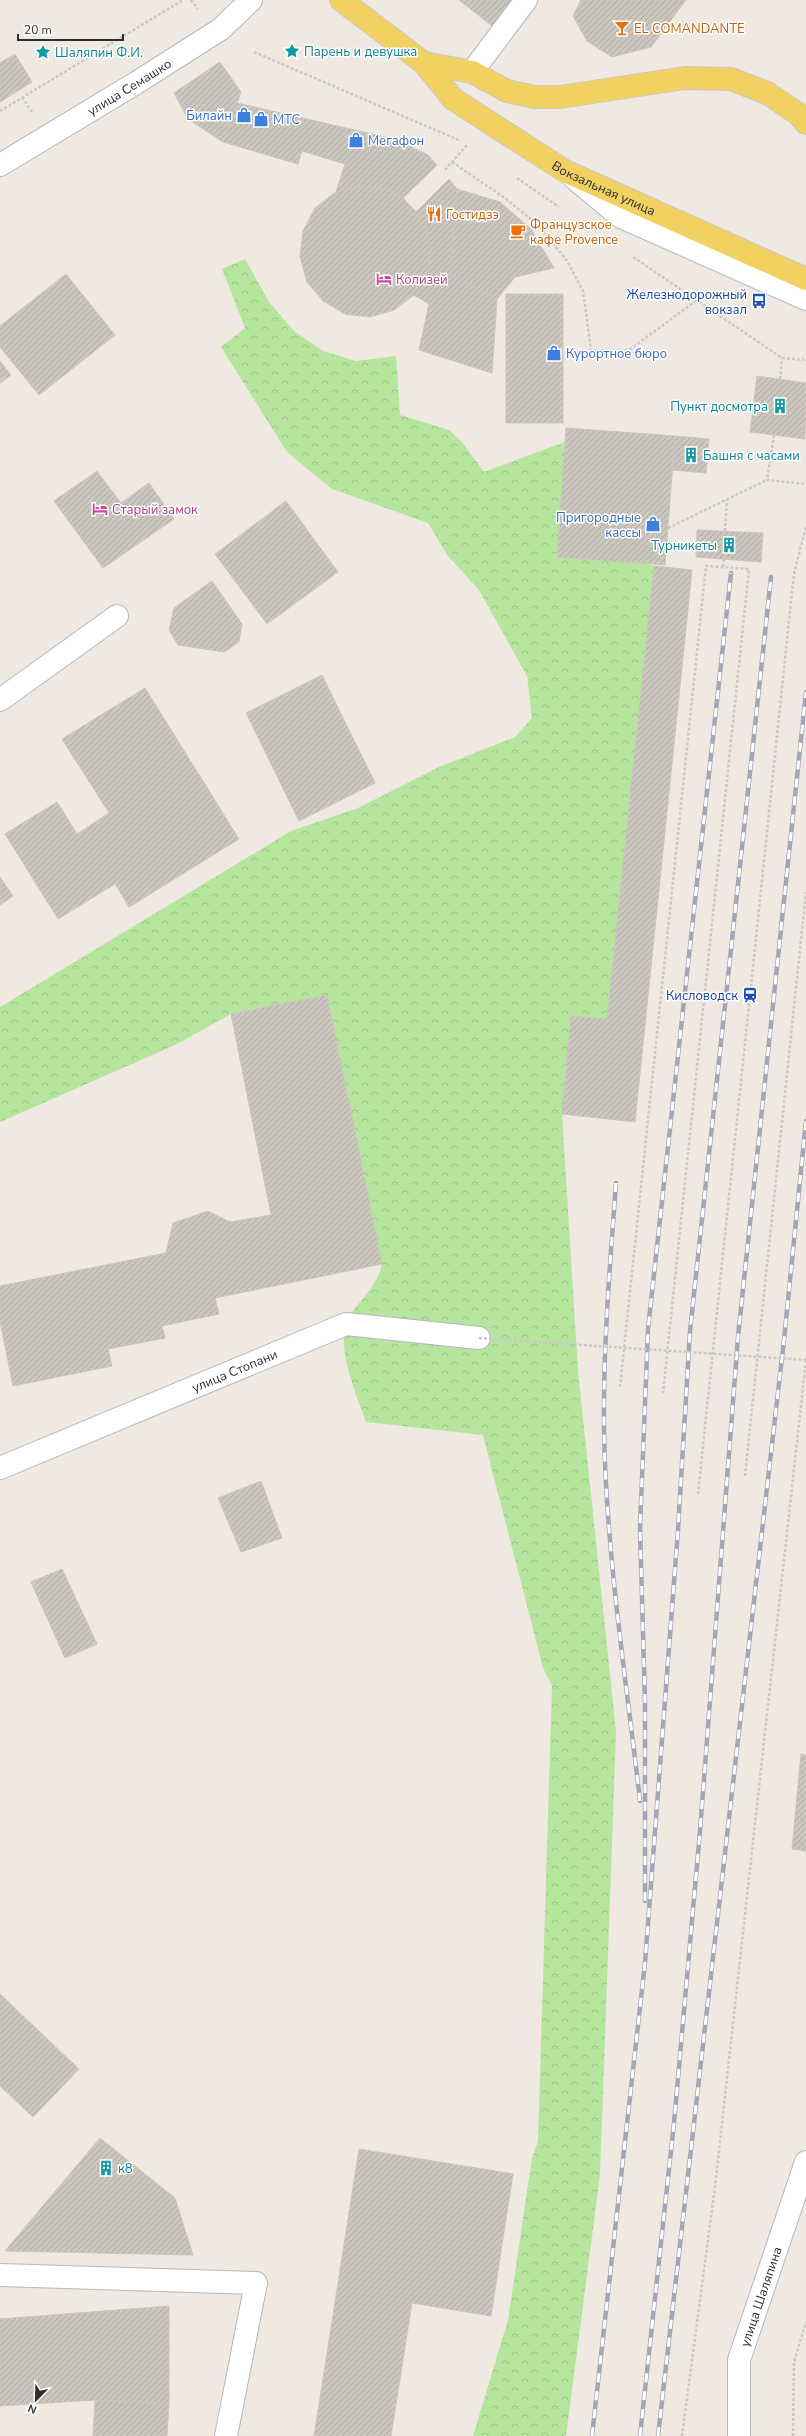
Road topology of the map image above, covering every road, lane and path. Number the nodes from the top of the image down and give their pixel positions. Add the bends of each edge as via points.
1 (183, 0) edge
2 (251, 0) edge
3 (341, 0) edge
4 (526, 0) edge
5 (254, 52) dead end
6 (424, 63) junction
7 (472, 72) junction
8 (22, 98) junction
9 (0, 111) edge
10 (32, 113) dead end
11 (806, 123) edge
12 (471, 140) dead end
13 (468, 144) junction
14 (474, 149) dead end
15 (452, 162) junction
16 (0, 164) edge
17 (445, 170) dead end
18 (565, 171) junction
19 (514, 176) dead end
20 (566, 211) dead end
21 (631, 256) dead end
22 (806, 279) edge
23 (806, 299) edge
24 (697, 300) junction
25 (782, 358) junction
26 (806, 360) edge
27 (780, 379) dead end
28 (774, 435) dead end
29 (767, 480) junction
30 (806, 484) edge
31 (727, 500) junction
32 (806, 527) edge
33 (668, 528) dead end
34 (725, 531) dead end
35 (724, 559) dead end
36 (723, 567) junction
37 (117, 616) dead end
38 (0, 700) edge
39 (806, 892) edge
40 (480, 1338) joint
41 (806, 1360) edge
42 (620, 1387) dead end
43 (663, 1393) dead end
44 (0, 1468) edge
45 (745, 1476) dead end
46 (698, 1494) dead end
47 (806, 2162) edge
48 (0, 2276) edge
49 (806, 2322) edge
50 (226, 2436) edge
51 (682, 2436) edge
52 (739, 2436) edge
53 (793, 2436) edge

1 - 8 path
2 - 16 street, улица Семашко via 221,29
3 - 6 main road, Вокзальная улица
4 - 7 street
5 - 13 path
6 - 7 main road, Вокзальная улица
6 - 18 main road, Вокзальная улица via 453,100
7 - 11 main road, Вокзальная улица via 507,92 534,97 560,97 685,78 731,79 767,92
8 - 9 path
8 - 10 path
12 - 13 path
13 - 14 path
13 - 15 path
15 - 17 path
15 - 24 path via 537,224 567,261 583,291 591,350 629,350
18 - 22 main road, Вокзальная улица
18 - 23 street via 621,217
19 - 20 path
21 - 24 path
24 - 25 path
25 - 26 path
25 - 27 path
28 - 29 path
29 - 30 path
29 - 31 path
31 - 33 path
31 - 34 path
32 - 46 path via 794,572
35 - 36 path
36 - 42 path via 706,566
36 - 43 path via 749,569 749,573
37 - 38 street
39 - 45 path
40 - 41 path, bridge
40 - 44 street, улица Стопани via 346,1324
41 - 51 path via 716,2180
47 - 52 street, улица Шаляпина via 739,2360
48 - 50 street via 256,2282
49 - 53 path via 794,2362

